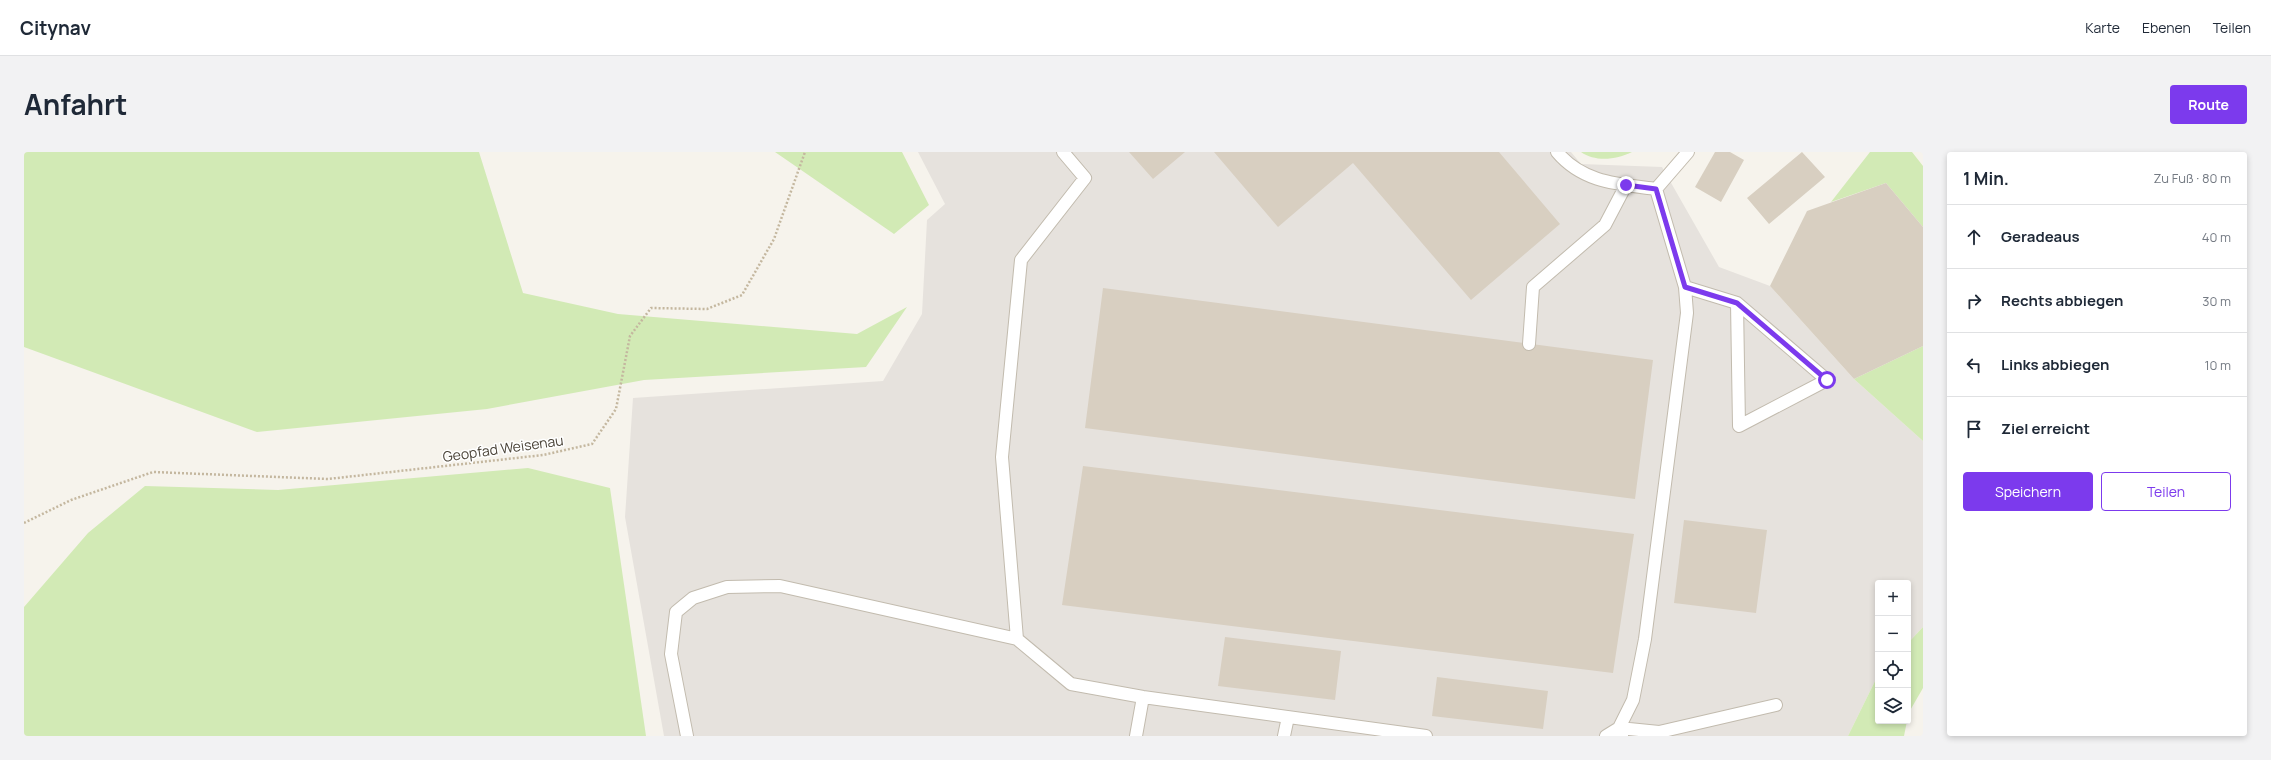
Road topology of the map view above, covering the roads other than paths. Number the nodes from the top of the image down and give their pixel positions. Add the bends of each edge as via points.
1 (1063, 152) edge
2 (1557, 152) edge
3 (1688, 152) edge
4 (1626, 185) junction
5 (1656, 189) junction
6 (1685, 287) junction
7 (1737, 303) junction
8 (1529, 344) dead end
9 (1016, 640) junction
10 (1143, 697) junction
11 (1776, 705) dead end
12 (1288, 717) junction
13 (1620, 732) edge
14 (687, 736) edge
15 (1136, 736) edge
16 (1284, 736) edge
17 (1426, 736) edge
18 (1606, 736) edge

1 - 9 lane via 1085,178 1021,260 1002,457
2 - 4 lane via 1563,160 1596,180
3 - 5 lane
4 - 5 lane
4 - 8 lane via 1606,225 1533,287
5 - 6 lane
6 - 7 lane
6 - 13 lane via 1687,313 1645,640 1633,700
7 - 7 lane via 1827,380 1739,426 1738,380
9 - 10 lane via 1071,684
9 - 14 lane via 780,586 727,587 692,598 676,612 671,654
10 - 12 lane
10 - 15 lane
11 - 13 lane via 1659,732
12 - 16 lane
12 - 17 lane
13 - 18 lane

